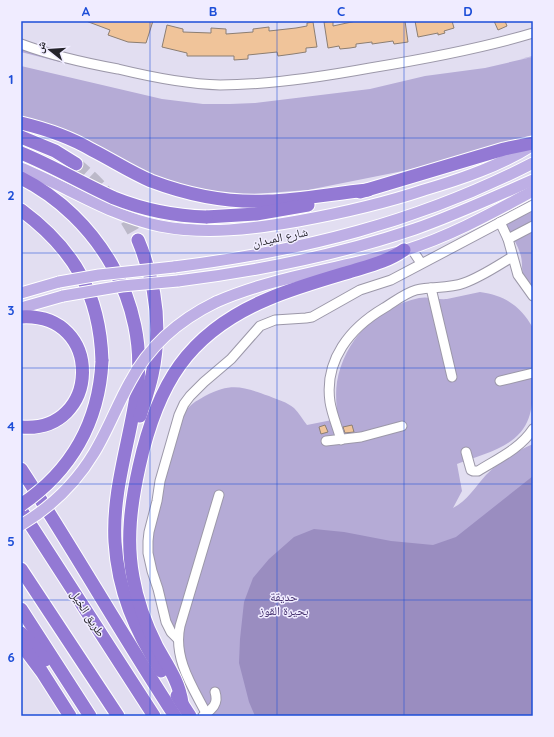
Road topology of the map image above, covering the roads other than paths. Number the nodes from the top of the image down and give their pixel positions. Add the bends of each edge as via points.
1 (533, 33) edge
2 (21, 44) edge
3 (21, 123) edge
4 (21, 137) edge
5 (533, 144) edge
6 (21, 153) edge
7 (533, 163) edge
8 (76, 164) tunnel mouth
9 (21, 168) edge
10 (21, 178) edge
11 (533, 180) edge
12 (368, 190) junction
13 (533, 191) edge
14 (533, 205) edge
15 (21, 210) edge
16 (500, 222) junction
17 (533, 226) edge
18 (459, 229) junction
19 (508, 239) junction
20 (138, 240) tunnel mouth
21 (452, 248) junction
22 (407, 249) junction
23 (512, 257) junction
24 (422, 263) junction
25 (431, 288) junction
26 (21, 293) edge
27 (533, 296) edge
28 (21, 308) edge
29 (21, 316) edge
30 (533, 373) edge
31 (452, 377) dead end
32 (500, 381) dead end
33 (402, 426) dead end
34 (21, 427) edge
35 (533, 430) edge
36 (341, 440) junction
37 (326, 441) dead end
38 (466, 452) dead end
39 (21, 469) edge
40 (117, 495) junction
41 (219, 495) dead end
42 (21, 505) edge
43 (21, 510) edge
44 (21, 525) edge
45 (21, 569) edge
46 (21, 609) edge
47 (21, 633) edge
48 (178, 639) junction
49 (22, 646) edge
50 (215, 692) dead end
51 (182, 702) junction
52 (204, 715) edge
53 (70, 716) edge
54 (82, 716) edge
55 (90, 716) edge
56 (118, 716) edge
57 (154, 716) edge
58 (175, 716) edge
59 (190, 716) edge

1 - 2 street via 487,46 400,63 330,75 236,85 166,80 69,59
3 - 12 highway via 72,140 151,181 201,196 267,201
4 - 8 highway via 55,151
5 - 9 main road via 493,166 407,196 346,213 254,229 206,231 167,227 130,218 101,207
5 - 12 highway via 504,149
6 - 12 highway, bridge via 130,204 162,212 206,217 278,211
7 - 26 main road, شارع الميدان, bridge via 496,182 408,217 319,242 265,254 99,275 59,282
10 - 40 highway via 77,219 96,240 118,276 129,303 139,359 138,388
11 - 28 main road, bridge via 447,217 361,245 272,266 178,281 116,286 63,296
13 - 18 main road
14 - 16 street
15 - 42 highway, bridge via 52,235 81,275 98,323 102,361 97,400 83,438 61,470
16 - 19 street
16 - 21 street
17 - 19 street
18 - 21 street
18 - 22 main road
19 - 23 street
20 - 40 highway via 148,264 156,299 156,351 149,388
21 - 24 street
22 - 24 street
22 - 44 main road, bridge via 248,290 216,302 180,323 151,350 130,381 101,441 77,478 45,509
22 - 51 highway via 382,262 268,299 218,326 177,368 158,402 137,476 131,514 130,545 133,577 140,606 154,640 176,679
23 - 25 street via 465,283
23 - 27 street via 518,275
24 - 48 street via 391,280 360,290 312,317 275,320 260,326 237,354 199,387 184,404 160,481 148,537 149,560 166,622
25 - 31 street
25 - 36 street via 415,290 379,310 366,319 344,342 332,371 330,387 330,403
29 - 34 highway via 43,318 63,328 77,345 83,367 78,396 69,409 51,422
30 - 32 street
33 - 36 street
35 - 38 street via 518,446 478,471 471,470
36 - 37 street
39 - 58 highway
40 - 51 highway via 115,541 118,571 125,600 141,638
41 - 48 street
43 - 57 highway, طريق الخيل
45 - 56 highway
46 - 55 highway
47 - 54 highway via 44,658
48 - 52 street via 180,659
49 - 53 highway
50 - 52 street via 215,706
51 - 59 highway

